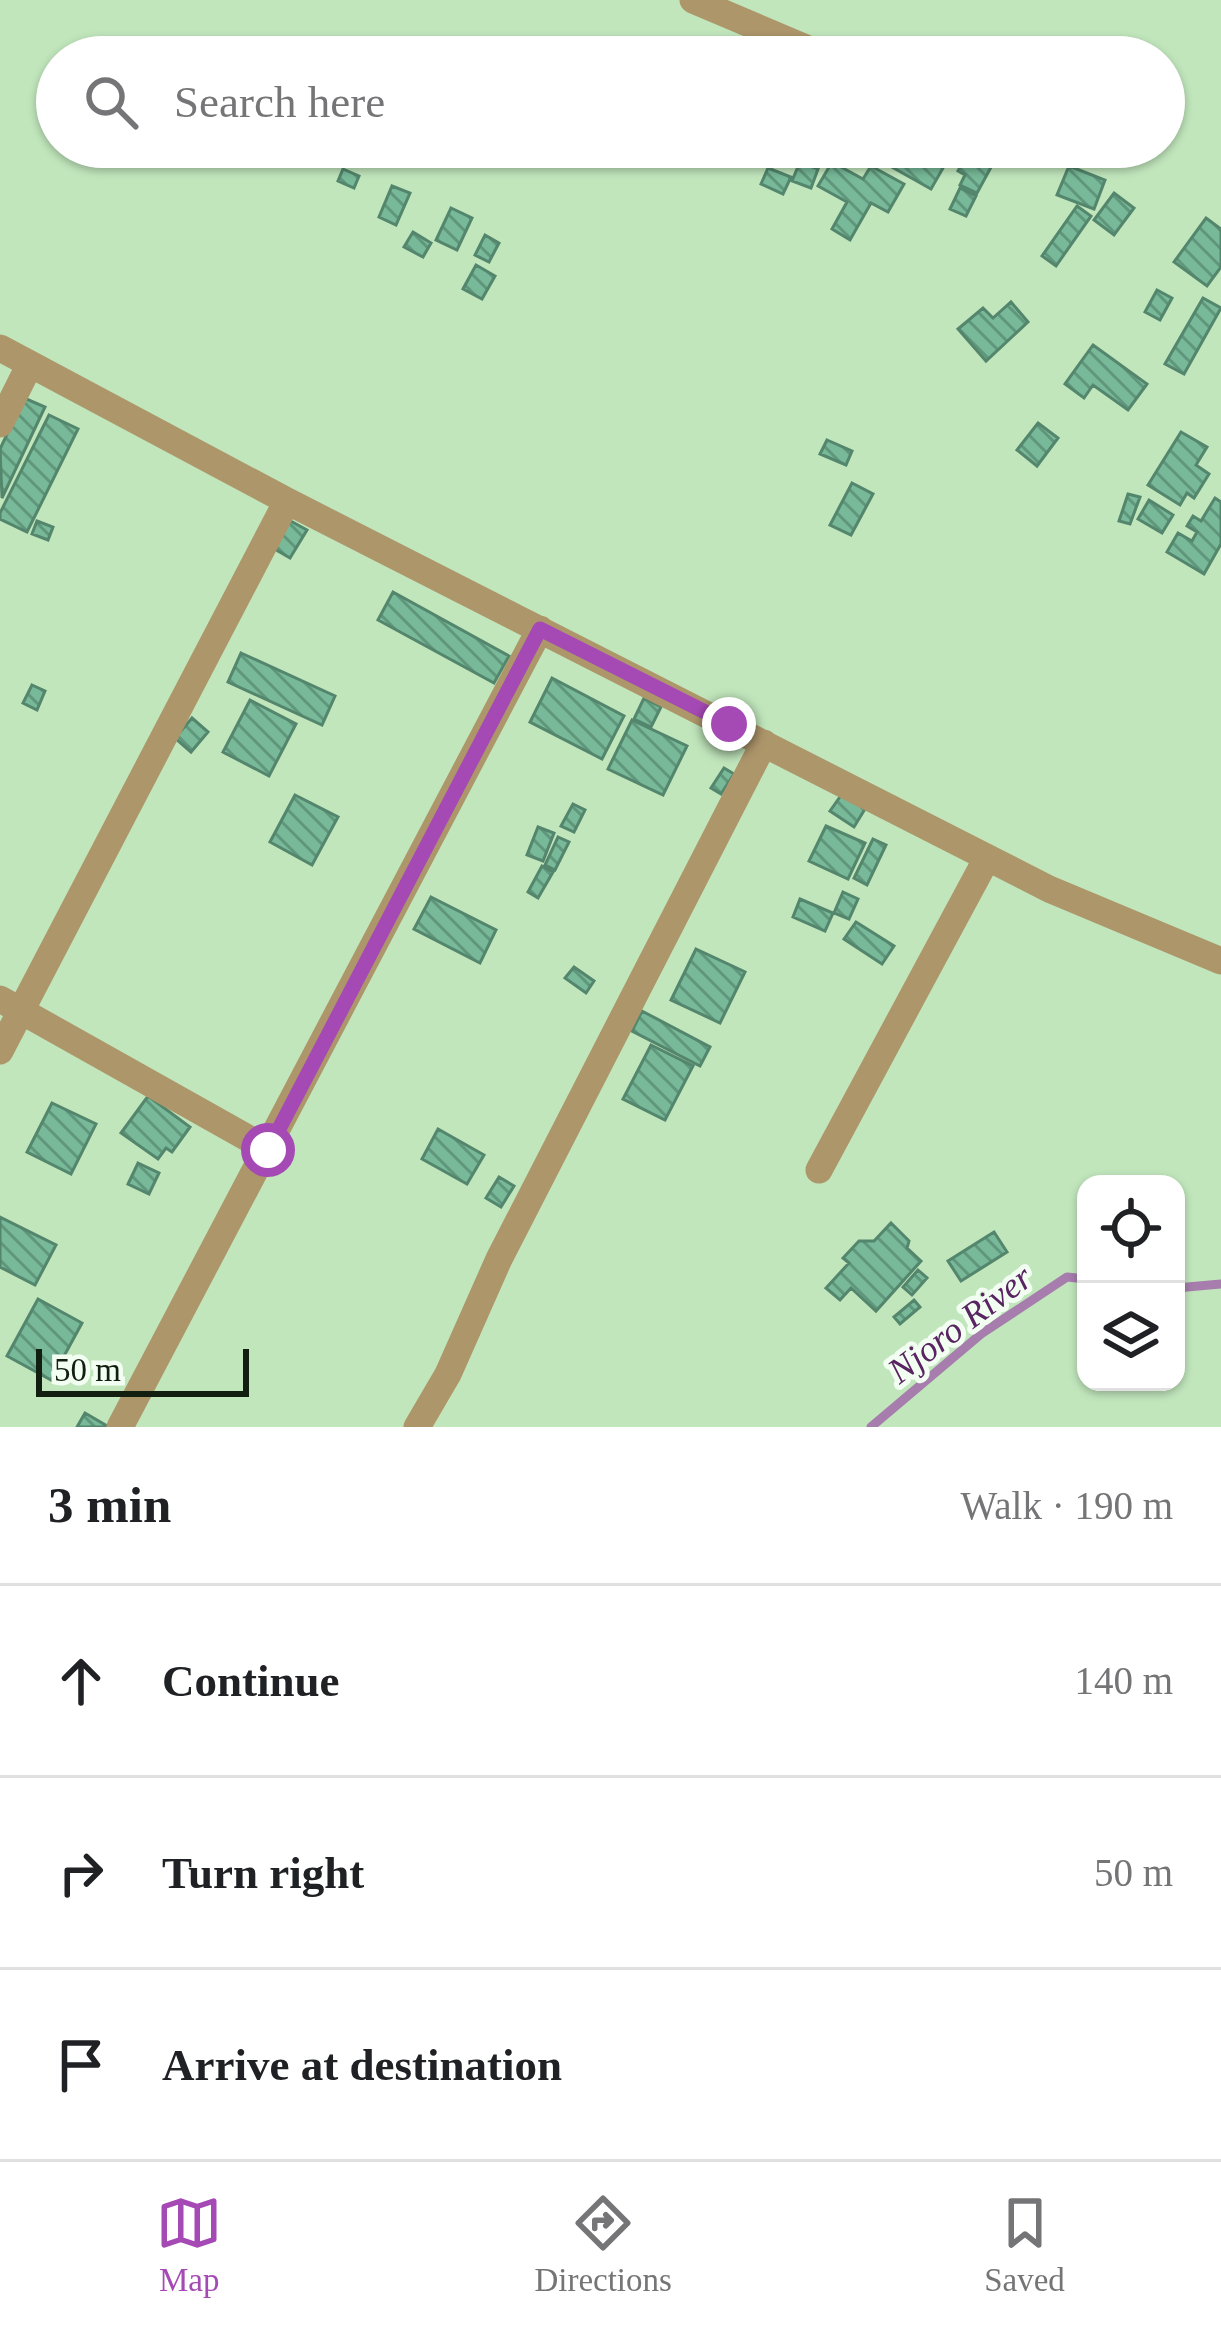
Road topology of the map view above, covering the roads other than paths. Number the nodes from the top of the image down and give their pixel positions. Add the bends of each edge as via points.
1 (693, 0) edge
2 (778, 36) edge
3 (0, 348) edge
4 (30, 364) junction
5 (0, 424) edge
6 (287, 501) junction
7 (540, 629) junction
8 (764, 743) junction
9 (987, 858) junction
10 (1221, 961) edge
11 (11, 1005) edge
12 (0, 1051) edge
13 (268, 1150) junction
14 (819, 1170) dead end
15 (120, 1427) edge
16 (417, 1427) edge

1 - 2 street
3 - 4 street
4 - 5 street
4 - 6 street
6 - 7 street
6 - 11 street
7 - 8 street
7 - 13 street
8 - 9 street
8 - 16 street
9 - 10 street
9 - 14 street
11 - 12 street
11 - 13 street
13 - 15 street

